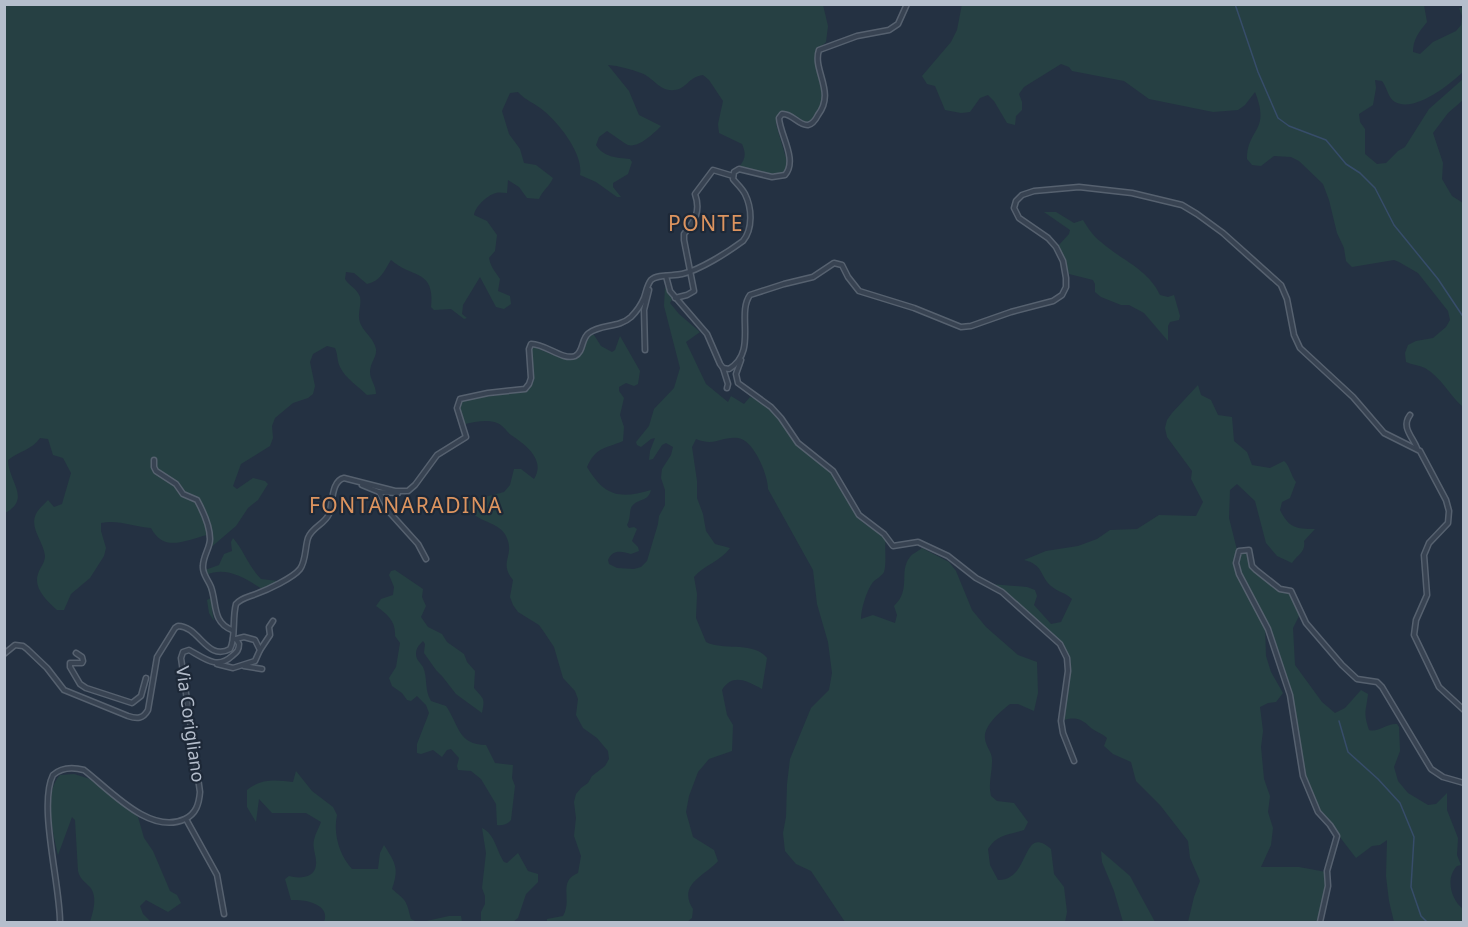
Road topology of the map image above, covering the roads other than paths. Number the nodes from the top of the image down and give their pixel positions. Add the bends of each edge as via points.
1 (907, 4) edge
2 (733, 176) junction
3 (691, 271) junction
4 (666, 276) junction
5 (649, 283) junction
6 (675, 298) junction
7 (645, 350) dead end
8 (740, 357) junction
9 (723, 368) junction
10 (727, 388) dead end
11 (1410, 415) dead end
12 (1418, 448) junction
13 (154, 460) dead end
14 (356, 482) junction
15 (379, 492) junction
16 (401, 492) junction
17 (426, 559) dead end
18 (273, 621) dead end
19 (232, 630) junction
20 (235, 639) junction
21 (260, 650) junction
22 (76, 653) dead end
23 (4, 654) edge
24 (216, 663) junction
25 (243, 666) junction
26 (262, 669) dead end
27 (146, 678) dead end
28 (1464, 710) edge
29 (1074, 761) dead end
30 (1464, 783) edge
31 (186, 819) junction
32 (224, 914) dead end
33 (60, 922) edge
34 (1320, 922) edge

1 - 2 street via 898,24 889,30 857,36 819,50 825,94 822,110 807,125 787,114 779,118 790,167 785,175 776,177 739,169
2 - 3 street via 747,199 748,234 741,243
2 - 3 street via 713,170 695,194 698,214 684,234
3 - 4 street
3 - 6 street via 694,291
4 - 5 street via 653,278
4 - 6 street
5 - 7 street via 644,310
5 - 16 street via 630,318 588,333 575,356 530,345 531,378 525,389 460,399 457,408 466,437 437,455 415,485
6 - 9 street via 704,329
8 - 9 street via 733,367
8 - 12 street via 747,333 748,297 773,286 813,277 834,263 842,265 859,291 961,327 1058,298 1066,283 1060,254 1048,238 1019,218 1014,208 1016,201 1027,193 1052,188 1114,190 1188,208 1245,252 1284,290 1300,348 1353,397 1383,433
8 - 29 street via 738,383 771,407 798,442 833,471 863,520 894,546 918,542 948,556 1002,592 1060,644 1068,671 1061,721
9 - 10 street
11 - 12 street via 1406,426
12 - 28 street via 1437,479 1449,511 1448,523 1429,543 1424,555 1427,595 1414,634 1439,687
13 - 19 street via 156,471 199,504 210,541 203,571 211,586 218,619
14 - 15 street
14 - 16 street
14 - 19 street via 344,478 336,483 329,515 308,537 301,568 291,577 238,601
15 - 16 street
15 - 17 street
18 - 21 street
19 - 20 street
20 - 21 street via 252,638
20 - 23 street via 230,649 219,652 208,648 185,627 175,628 157,657 148,710 136,719 64,690 23,646 15,645
20 - 24 street, Via Corigliano via 239,649 226,661
21 - 25 street via 255,661
22 - 27 street via 83,661 70,663 70,667 86,688 132,703 141,696
24 - 25 street via 228,668
24 - 31 street, Via Corigliano via 189,650 181,658 200,792 196,809
25 - 26 street
30 - 34 street via 1431,769 1382,687 1377,682 1358,679 1342,666 1306,623 1291,591 1280,589 1256,570 1249,550 1239,551 1239,574 1264,620 1288,688 1303,776 1318,812 1337,836 1327,871 1328,886
31 - 32 street via 217,875
31 - 33 street via 153,819 124,804 84,770 55,772 47,800

